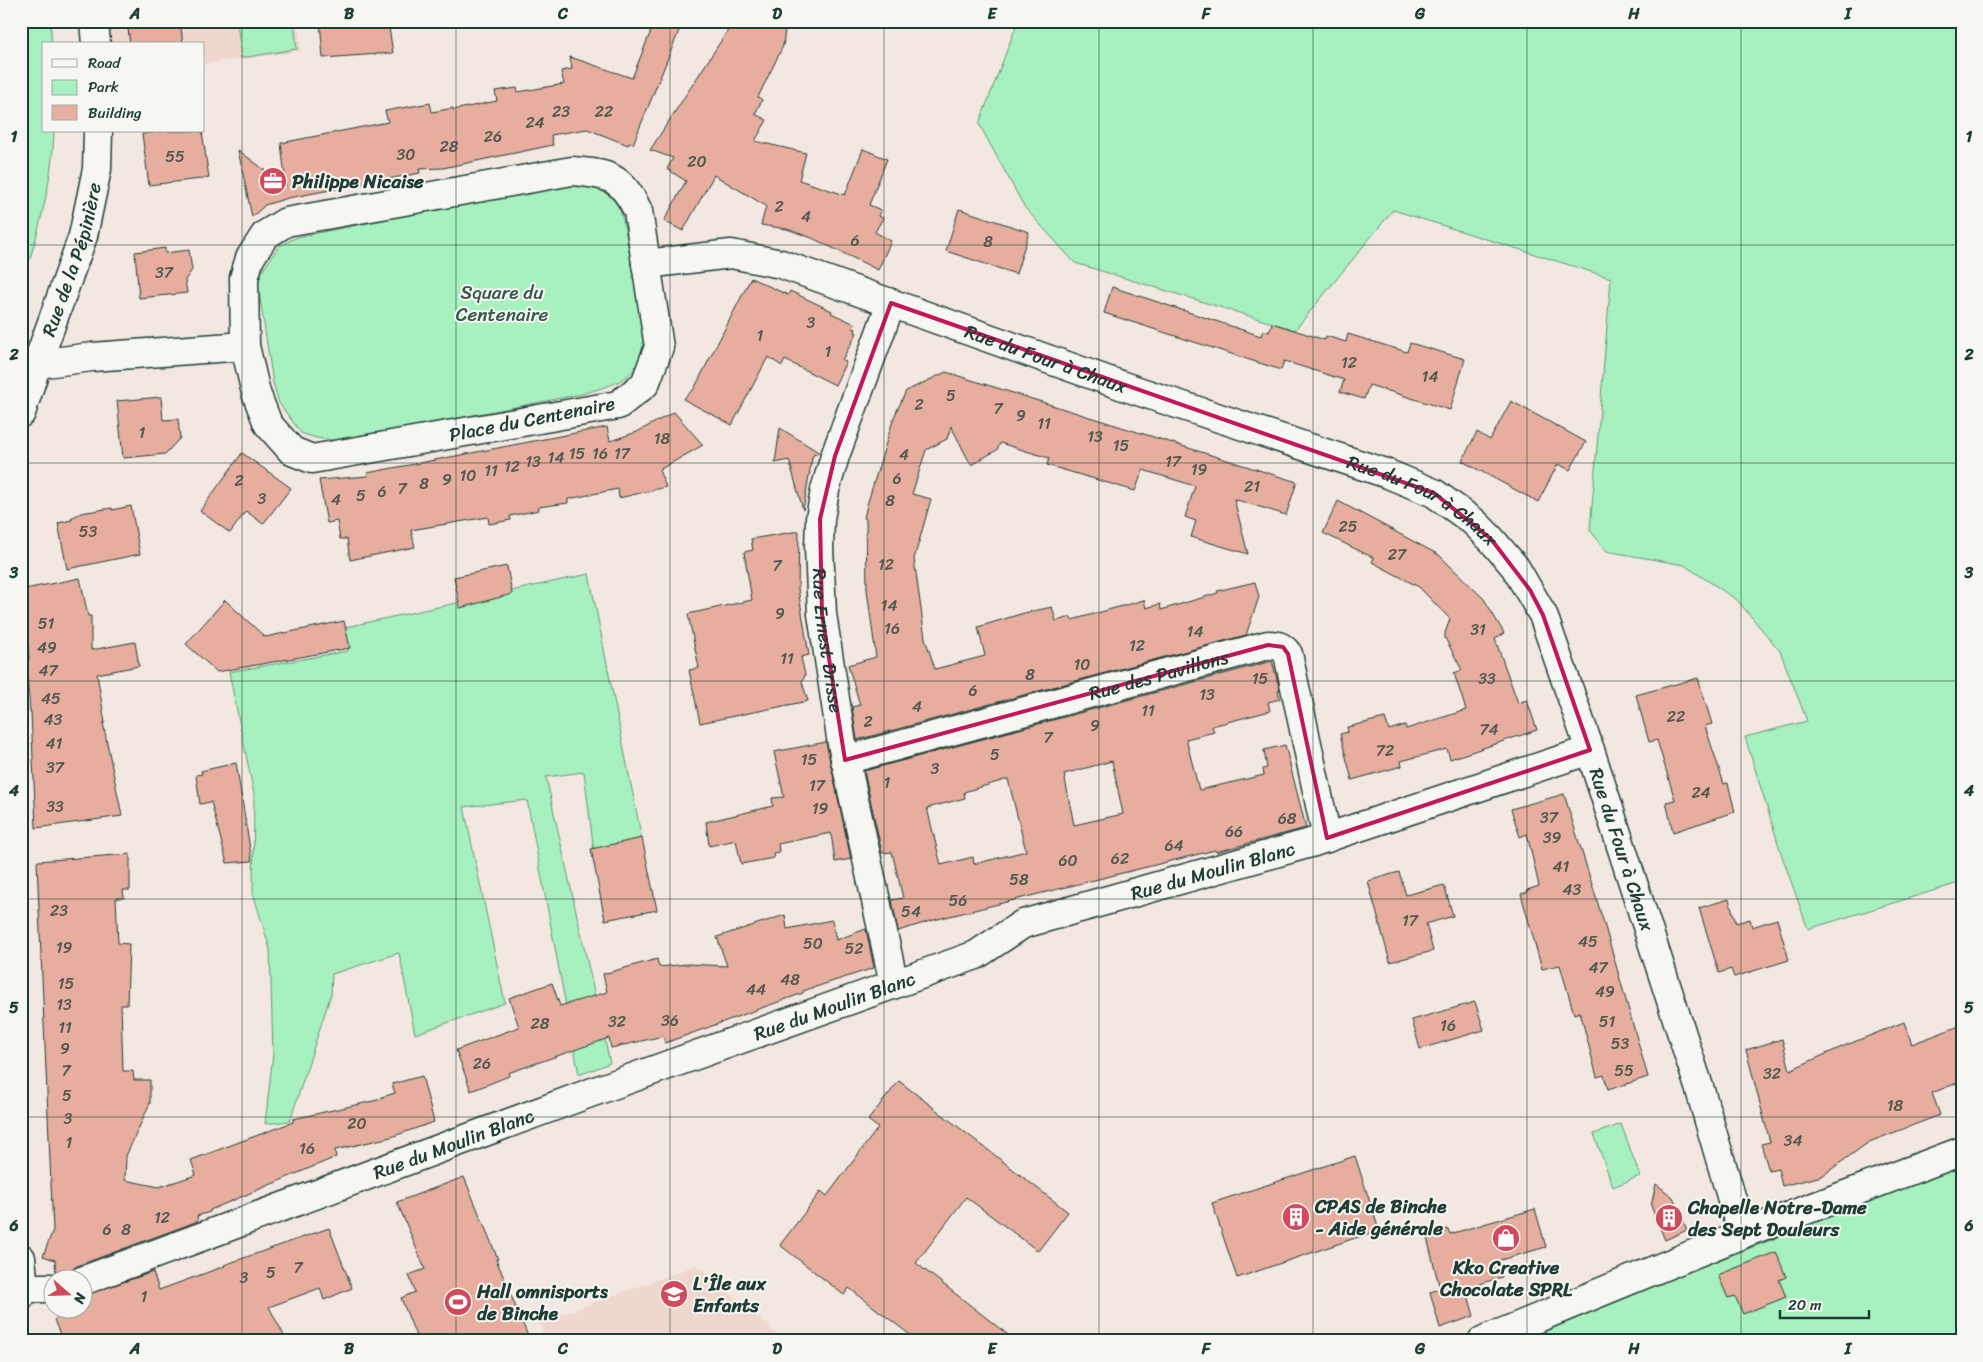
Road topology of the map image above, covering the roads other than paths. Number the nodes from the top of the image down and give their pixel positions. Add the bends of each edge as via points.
1 (94, 21) edge
2 (96, 42) edge
3 (98, 132) edge
4 (646, 264) junction
5 (891, 303) junction
6 (245, 346) junction
7 (29, 365) edge
8 (21, 413) edge
9 (1590, 750) junction
10 (845, 760) junction
11 (1327, 838) junction
12 (894, 984) junction
13 (1962, 1151) edge
14 (1742, 1234) junction
15 (21, 1258) edge
16 (92, 1277) edge
17 (42, 1289) edge
18 (22, 1290) edge
19 (1482, 1341) edge

1 - 2 street
3 - 7 street, Rue de la Pépinière via 97,169 83,236
4 - 5 street, Rue du Four à Chaux via 731,254 782,264
4 - 6 street, Place du Centenaire via 638,212 628,191 609,176 594,173 572,171 286,222 265,235 250,258 244,278
4 - 6 street, Place du Centenaire via 659,347 645,384 618,405 312,459 292,451 268,424 256,393
5 - 9 street, Rue du Four à Chaux via 1126,387 1388,474 1434,493 1492,539 1530,590 1543,615
5 - 10 street, Rue Ernest Drisse via 835,456 820,519 822,614
6 - 7 street
7 - 8 street, Rue de la Pépinière
9 - 11 street, Rue du Moulin Blanc
9 - 14 street, Rue du Four à Chaux via 1700,1090
10 - 11 street, Rue des Pavillons via 1277,645 1288,654
10 - 12 street, Rue Ernest Drisse
11 - 12 street, Rue du Moulin Blanc via 1023,924 976,955
12 - 16 street, Rue du Moulin Blanc
13 - 14 street
14 - 19 street
15 - 18 street
17 - 18 street

